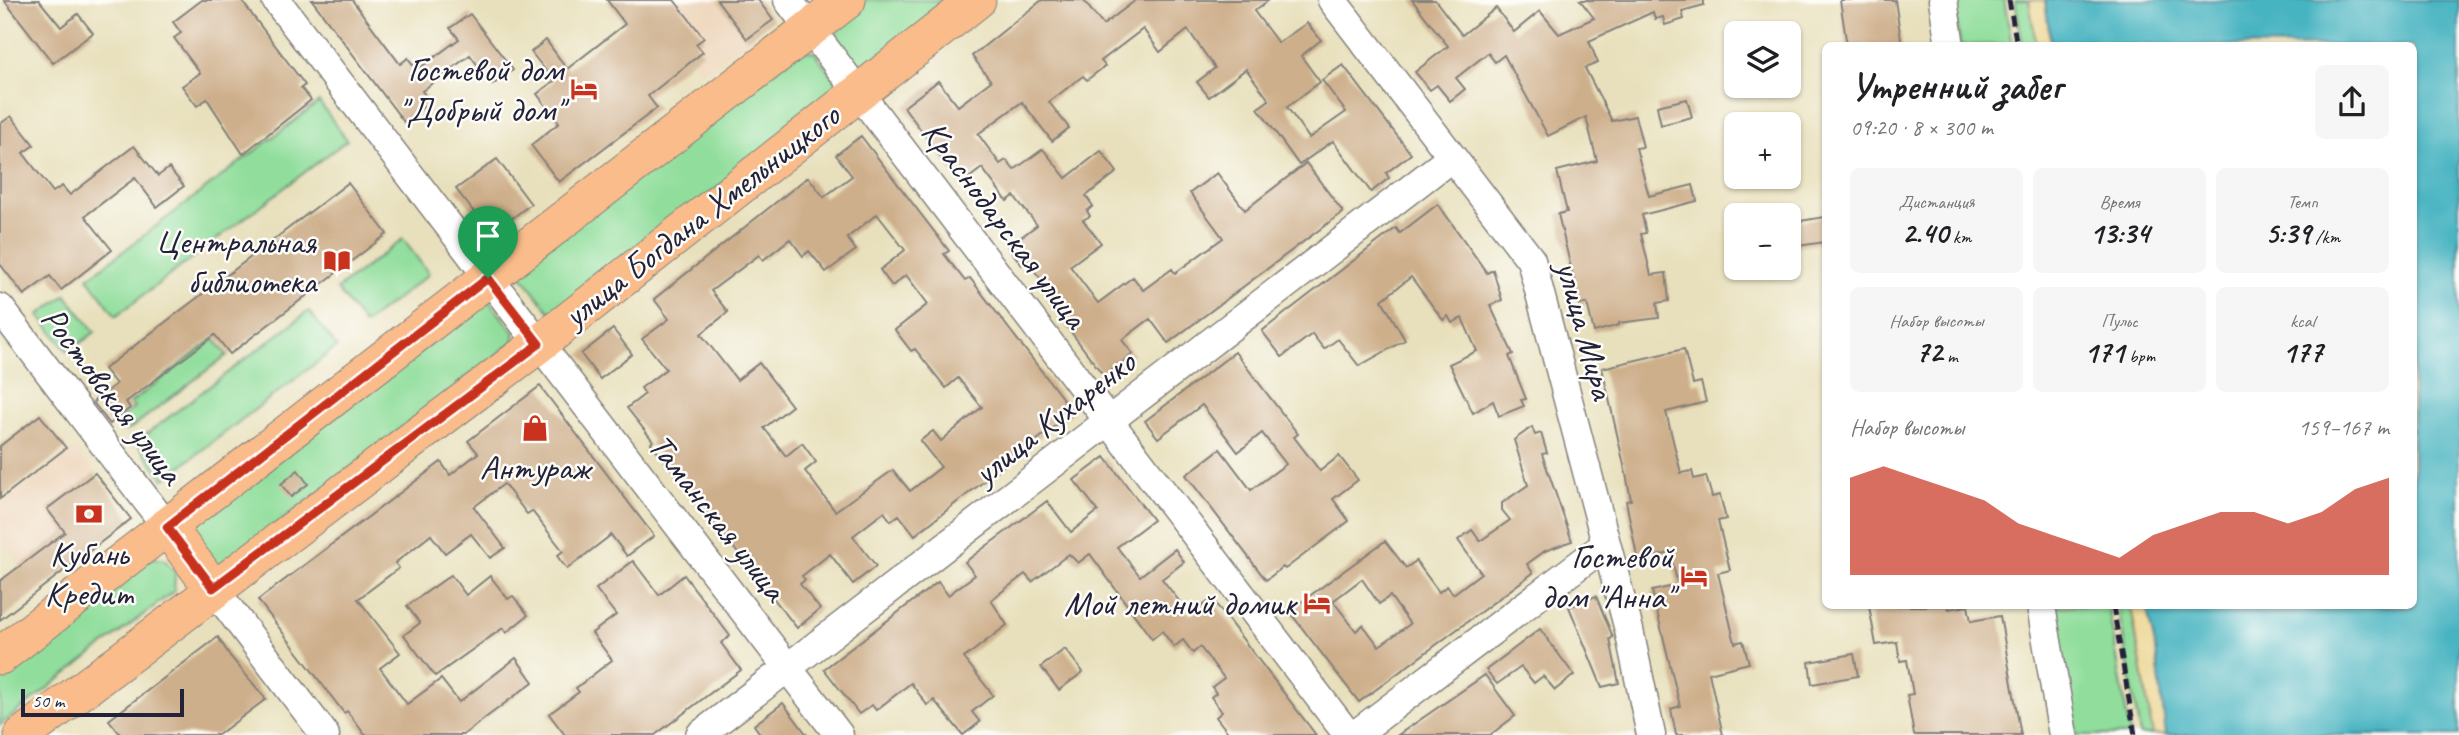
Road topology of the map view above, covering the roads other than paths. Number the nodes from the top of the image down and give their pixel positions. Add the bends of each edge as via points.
1 (276, 0) edge
2 (788, 0) edge
3 (847, 0) edge
4 (977, 0) edge
5 (1332, 0) edge
6 (1943, 0) edge
7 (810, 29) junction
8 (1950, 42) edge
9 (858, 92) junction
10 (1452, 157) junction
11 (488, 278) junction
12 (0, 308) edge
13 (539, 344) junction
14 (1109, 421) junction
15 (167, 527) junction
16 (1605, 545) junction
17 (213, 588) junction
18 (2042, 609) edge
19 (0, 656) edge
20 (788, 668) junction
21 (23, 735) edge
22 (325, 735) edge
23 (701, 735) edge
24 (839, 735) edge
25 (1348, 735) edge
26 (1355, 735) edge
27 (1651, 735) edge
28 (2063, 735) edge

1 - 11 street
2 - 7 street
3 - 7 main road
4 - 9 main road, улица Богдана Хмельницкого
5 - 10 street, улица Мира
6 - 8 street
7 - 9 street, Краснодарская улица
7 - 11 main road
9 - 13 main road, улица Богдана Хмельницкого
9 - 14 street, Краснодарская улица
10 - 14 street, улица Кухаренко
10 - 16 street, улица Мира via 1531,260
11 - 13 street, Таманская улица
11 - 15 main road
12 - 15 street, Ростовская улица
13 - 17 main road, улица Богдана Хмельницкого
13 - 20 street, Таманская улица
14 - 20 street, улица Кухаренко
14 - 25 street, Краснодарская улица
15 - 17 main road
15 - 19 main road
16 - 26 street
16 - 27 street, улица Мира
17 - 21 main road, улица Богдана Хмельницкого
17 - 22 street
18 - 28 street
20 - 23 street, улица Кухаренко
20 - 24 street, Таманская улица

